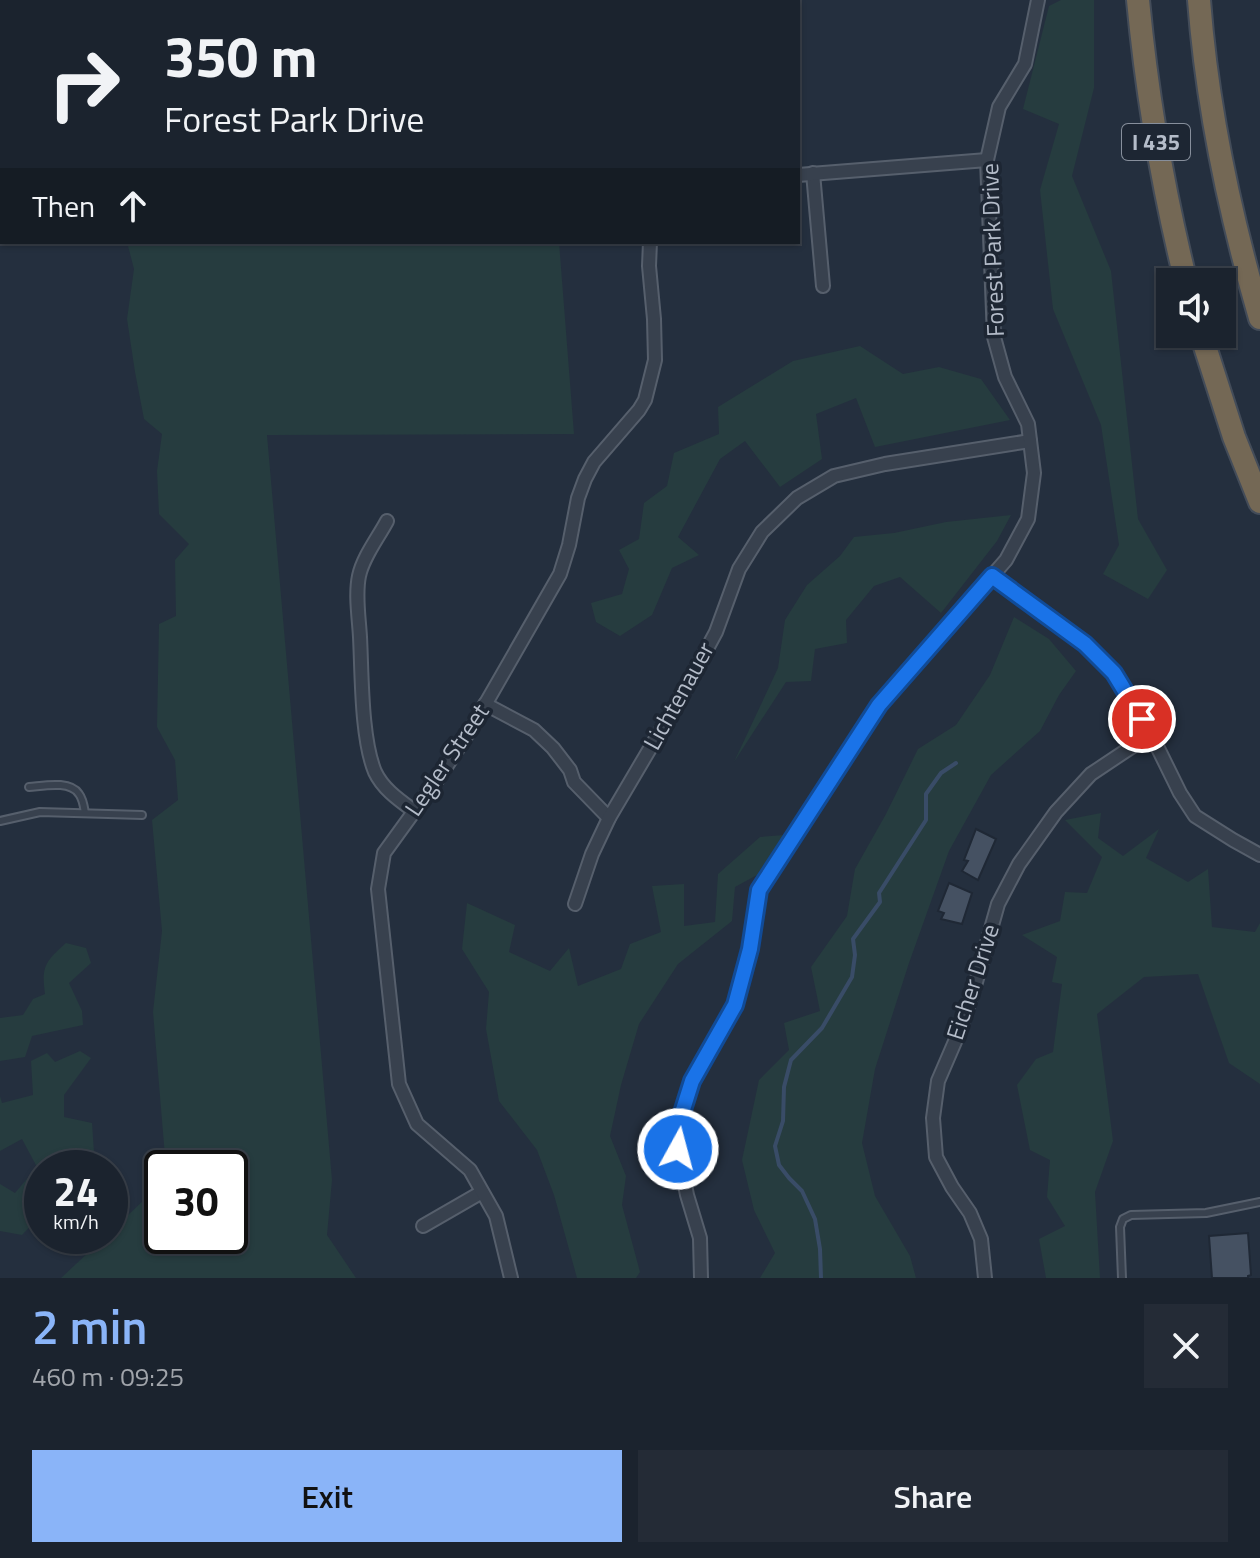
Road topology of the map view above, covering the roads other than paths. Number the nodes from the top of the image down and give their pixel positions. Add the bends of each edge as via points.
1 (1038, 0) edge
2 (1138, 0) edge
3 (1199, 0) edge
4 (987, 160) junction
5 (813, 173) junction
6 (800, 175) edge
7 (650, 244) edge
8 (1183, 268) edge
9 (823, 286) dead end
10 (1260, 318) edge
11 (1205, 348) edge
12 (1030, 441) junction
13 (1260, 502) edge
14 (387, 521) dead end
15 (992, 576) junction
16 (485, 704) junction
17 (1151, 734) junction
18 (29, 787) dead end
19 (414, 811) junction
20 (85, 813) junction
21 (142, 815) dead end
22 (609, 818) junction
23 (0, 821) edge
24 (1260, 855) edge
25 (575, 904) dead end
26 (482, 1192) junction
27 (1260, 1202) edge
28 (423, 1226) dead end
29 (511, 1278) edge
30 (701, 1278) edge
31 (985, 1278) edge
32 (1122, 1278) edge

1 - 4 street, Forest Park Drive via 1025,64 999,107
2 - 8 highway, I 435 via 1152,120
3 - 10 highway, I 435 via 1227,190
4 - 5 street
4 - 12 street, Forest Park Drive via 994,337
5 - 6 street
5 - 9 street
7 - 16 street, Legler Street via 655,360 645,400 585,479 560,574
11 - 13 highway
12 - 15 street, Forest Park Drive via 1034,473 1028,519
12 - 22 street, Lichtenauer via 834,476 797,498 762,532 739,569 716,632
14 - 19 street via 359,576 366,725 376,773
15 - 17 street via 1085,644 1114,673
15 - 30 street, Forest Park Drive via 879,705 759,890 735,1005 692,1081 681,1116 678,1149 700,1238
16 - 19 street, Legler Street
16 - 22 street via 534,730
17 - 24 street via 1195,816
17 - 31 street, Eicher Drive via 1091,774 1019,864 998,904 960,1030 938,1081 933,1118 936,1157 981,1239
18 - 20 lane via 73,788
19 - 26 street, Legler Street via 384,853 378,889 399,1084 417,1124 470,1170
20 - 21 lane
20 - 23 lane via 40,812
22 - 25 street, Lichtenauer
26 - 28 street
26 - 29 street, Legler Street via 496,1216
27 - 32 lane via 1206,1213 1123,1219

